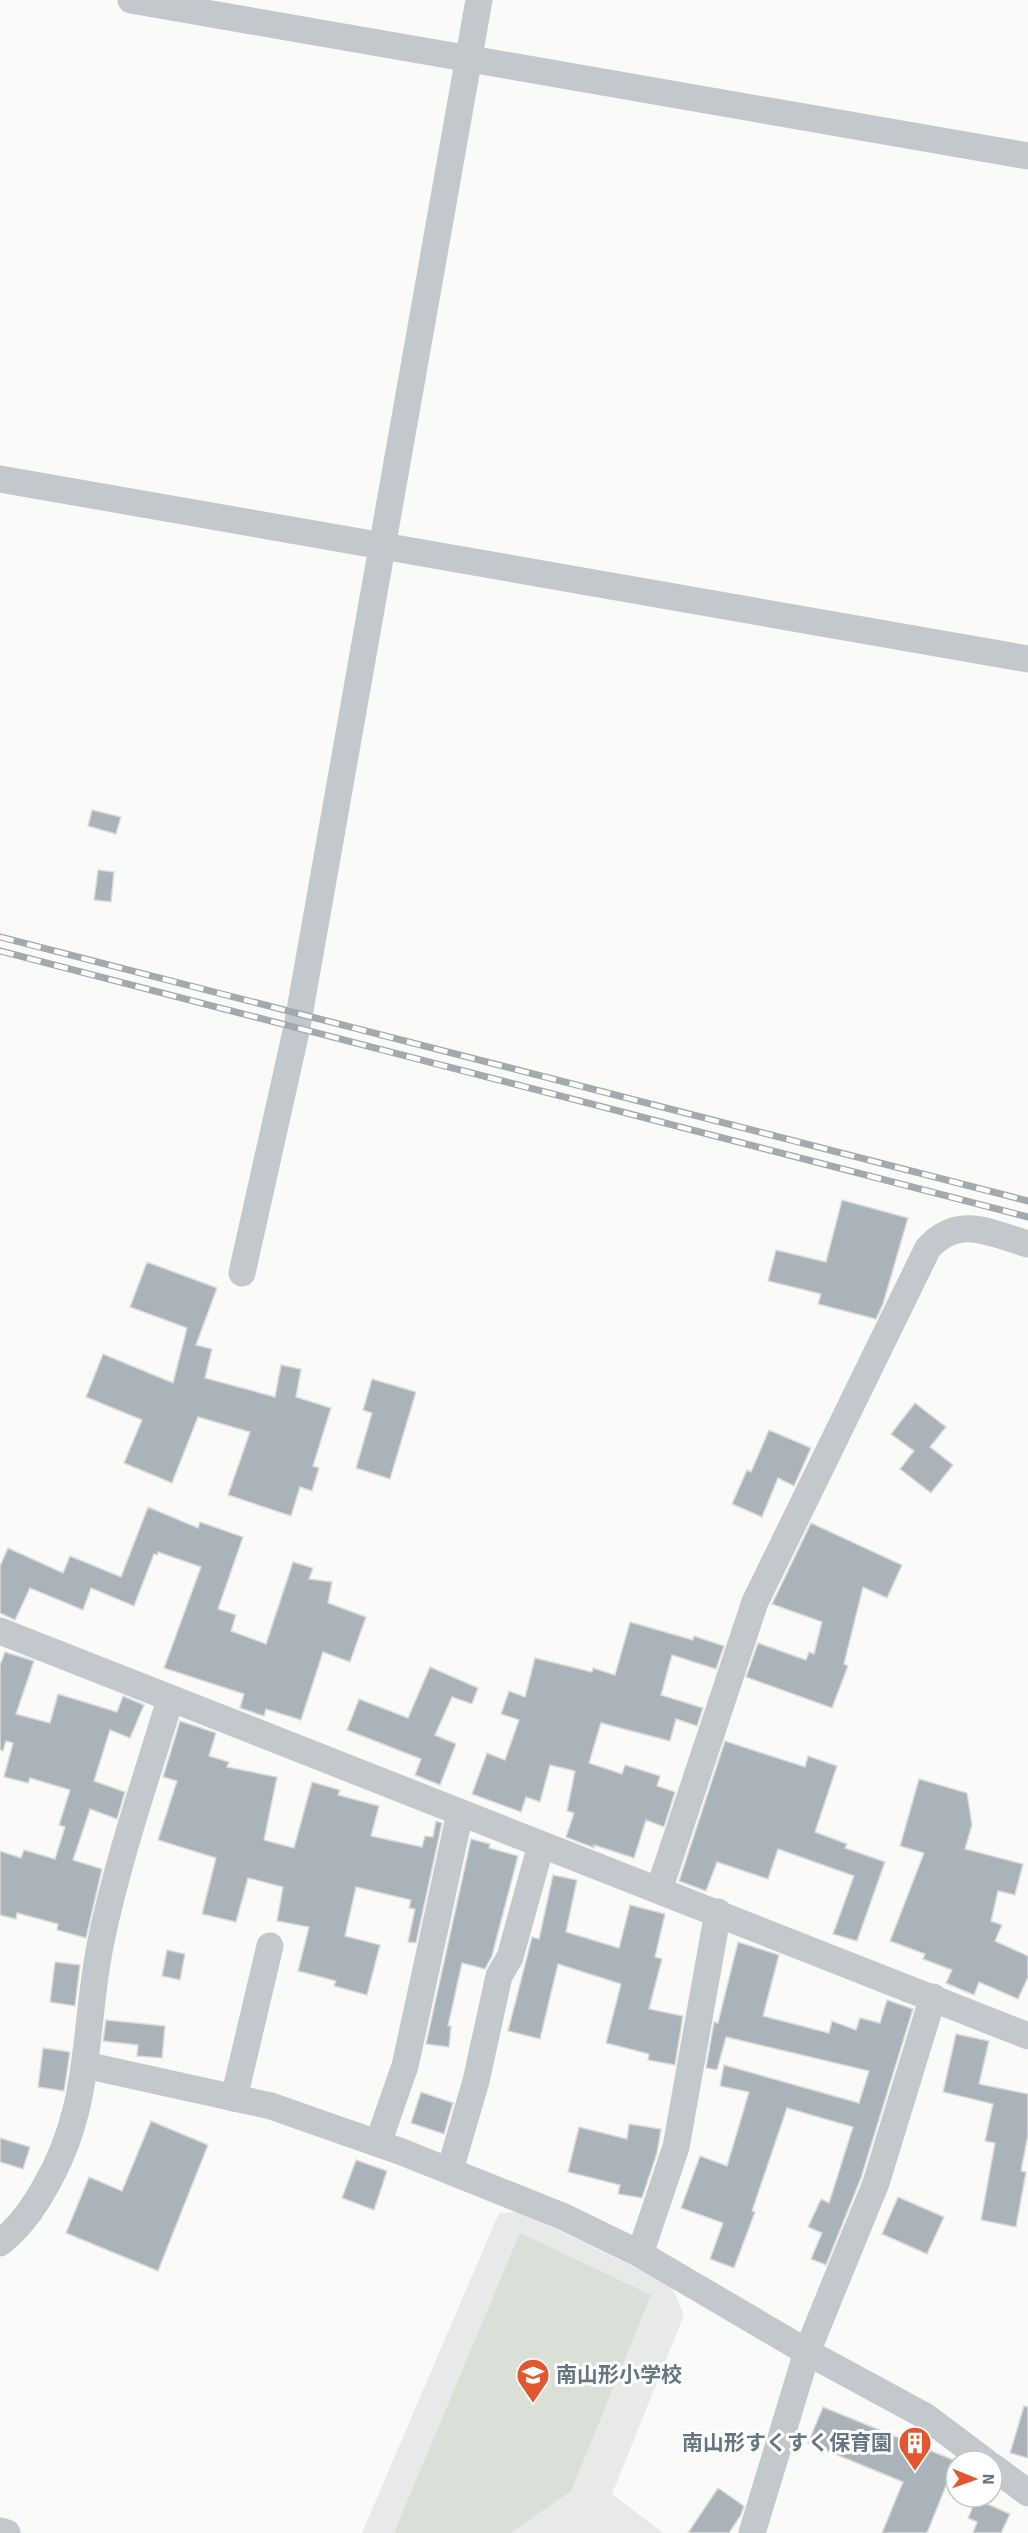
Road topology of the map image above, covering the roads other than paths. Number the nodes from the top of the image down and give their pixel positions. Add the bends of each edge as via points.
1 (131, 0) edge
2 (479, 0) edge
3 (469, 59) junction
4 (1028, 156) edge
5 (0, 479) edge
6 (382, 546) junction
7 (1028, 659) edge
8 (1028, 1244) edge
9 (242, 1273) dead end
10 (0, 1631) edge
11 (170, 1700) junction
12 (460, 1813) junction
13 (541, 1845) junction
14 (659, 1890) junction
15 (718, 1912) junction
16 (270, 1946) dead end
17 (933, 1998) junction
18 (1028, 2036) edge
19 (85, 2065) junction
20 (234, 2098) junction
21 (378, 2144) junction
22 (450, 2170) junction
23 (0, 2243) edge
24 (640, 2254) junction
25 (807, 2352) junction
26 (969, 2449) edge
27 (1004, 2475) edge
28 (1028, 2493) edge
29 (0, 2531) edge
30 (7, 2533) edge
31 (752, 2533) edge

1 - 3 street
2 - 3 street
3 - 4 street
3 - 6 street
5 - 6 street
6 - 7 street
6 - 9 street via 297,1027
8 - 14 street via 970,1227 953,1229 928,1248 754,1602
10 - 11 street
11 - 12 street
11 - 19 street via 100,1943
12 - 13 street
12 - 21 street via 405,2066
13 - 14 street
13 - 22 street via 510,1957 500,1976
14 - 15 street
15 - 17 street
15 - 24 street via 676,2147
16 - 20 street
17 - 18 street
17 - 25 street via 876,2183
19 - 20 street
19 - 23 street via 72,2130 57,2166 17,2230
20 - 21 street via 271,2106
21 - 22 street
22 - 24 street via 562,2216
24 - 25 street
25 - 26 street via 925,2416
25 - 31 street
27 - 28 street
29 - 30 street

